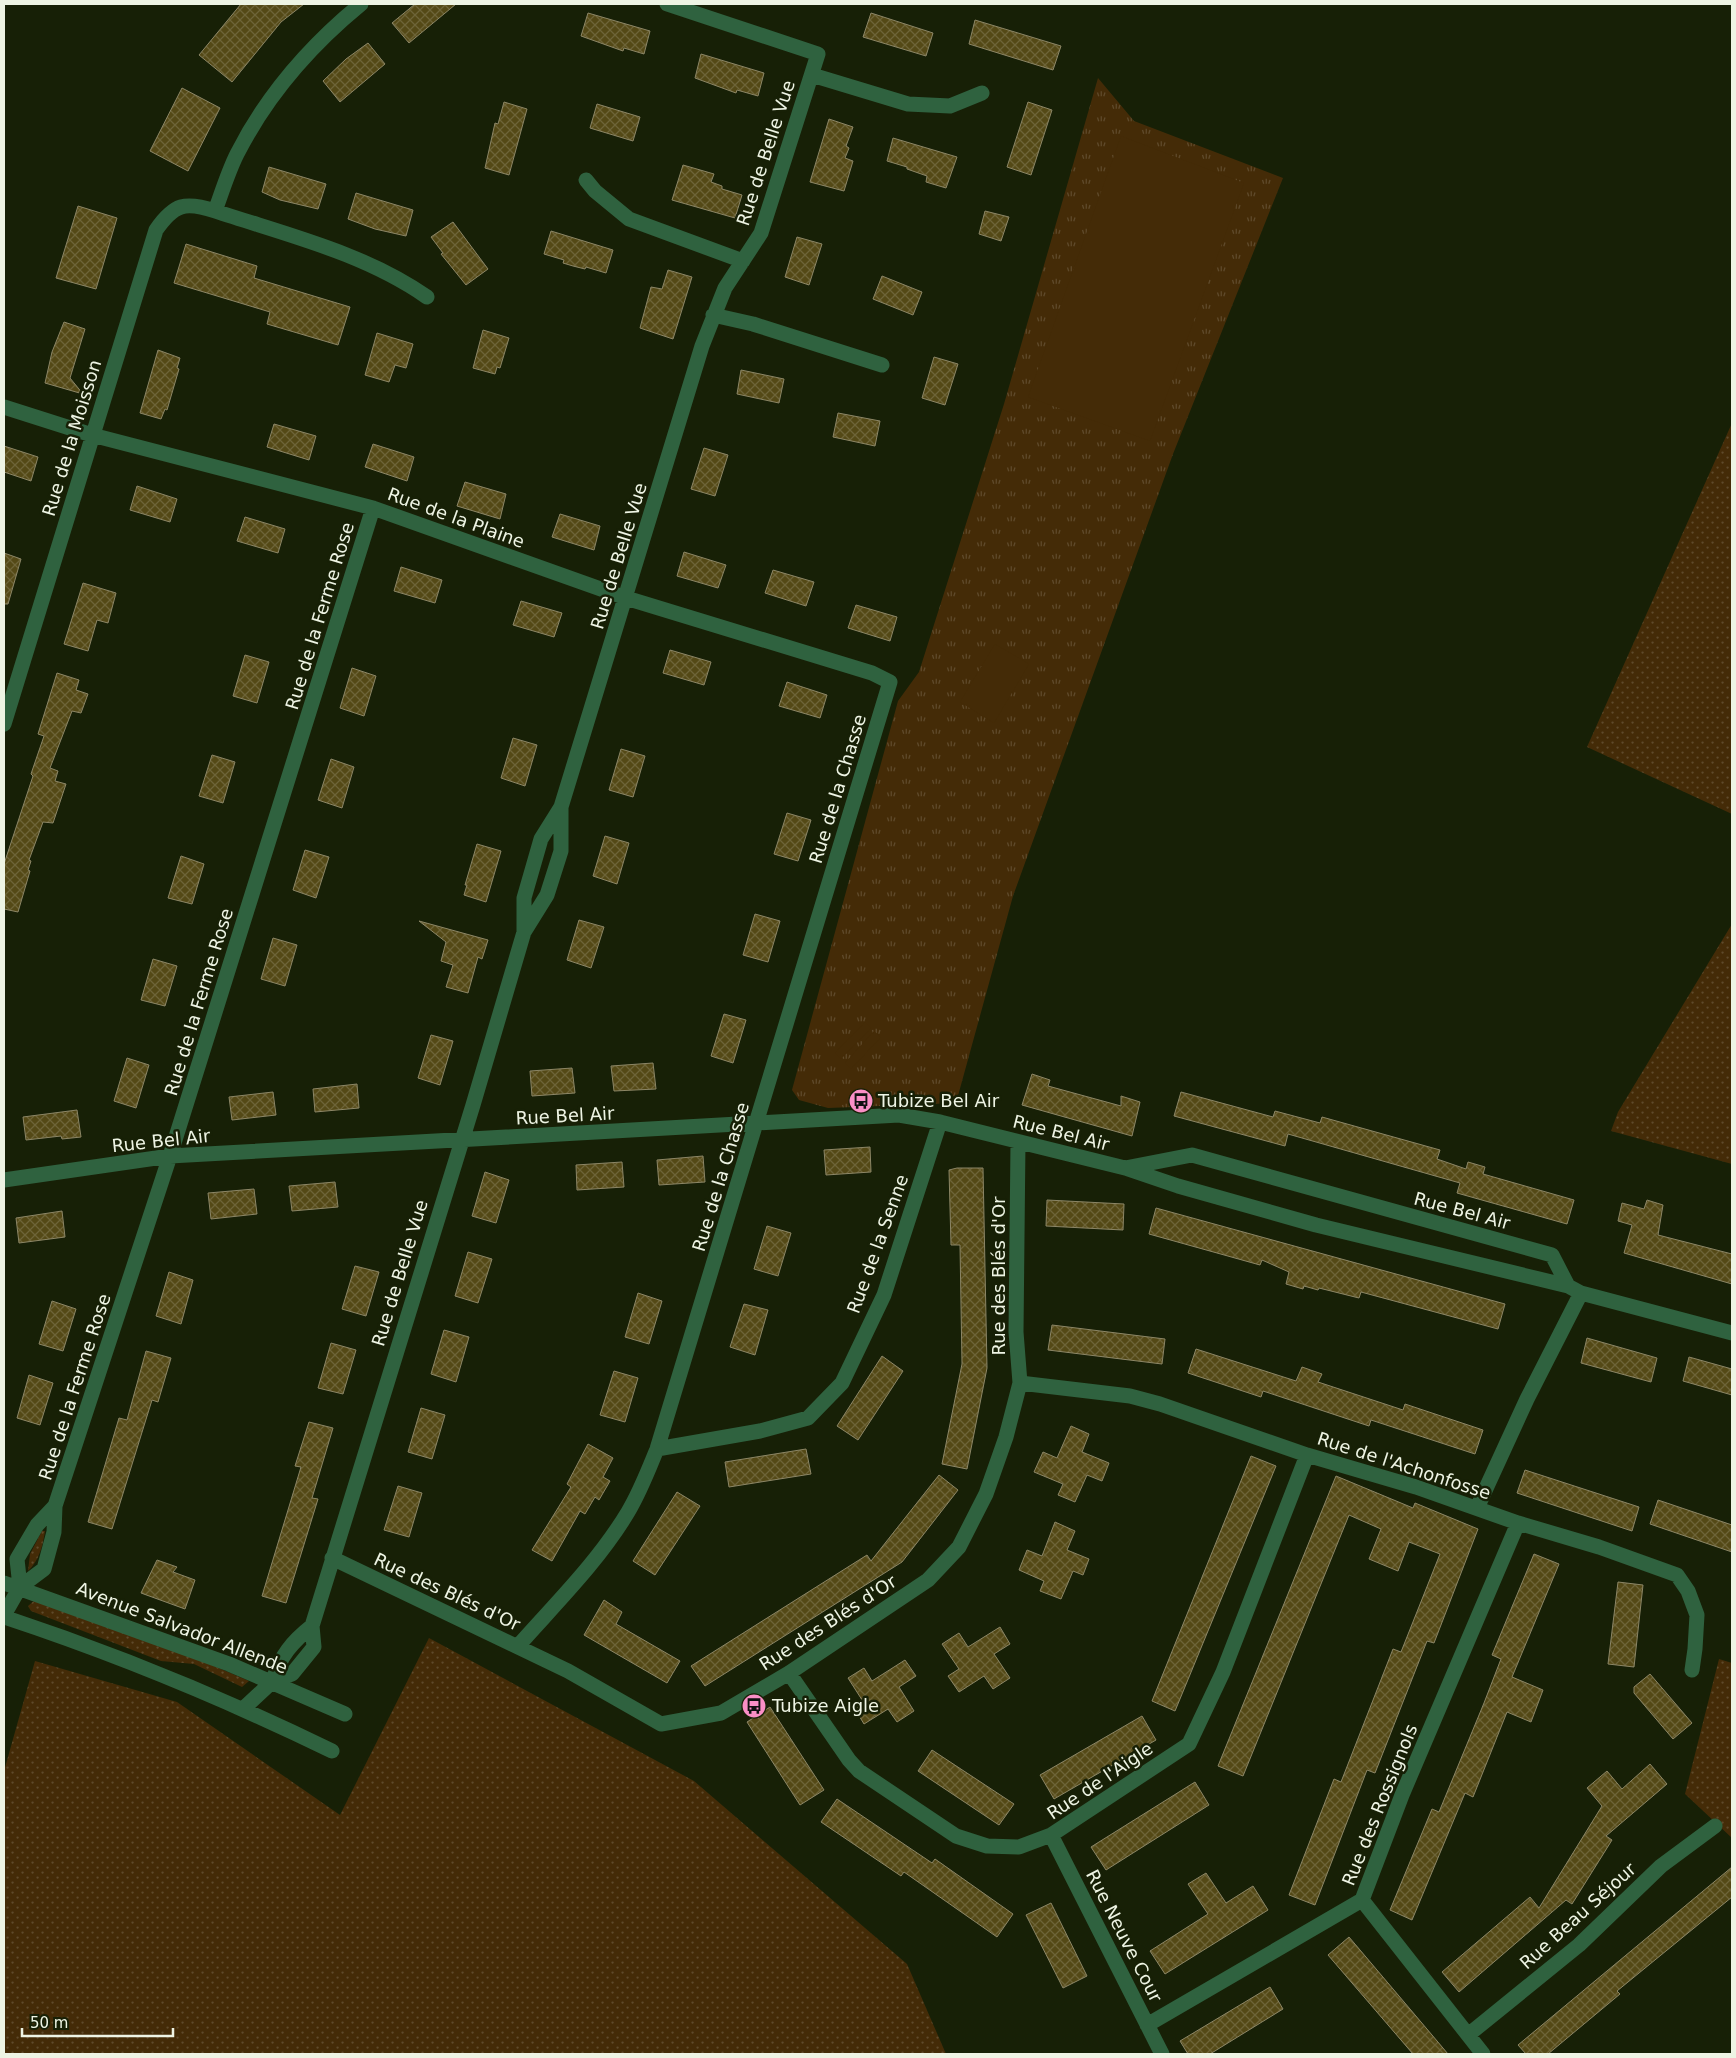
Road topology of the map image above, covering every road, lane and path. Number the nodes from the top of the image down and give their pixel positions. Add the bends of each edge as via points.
1 (361, 4) edge
2 (667, 4) edge
3 (812, 75) junction
4 (982, 93) dead end
5 (586, 180) dead end
6 (215, 211) junction
7 (743, 261) junction
8 (427, 297) dead end
9 (713, 315) junction
10 (882, 365) dead end
11 (4, 407) edge
12 (92, 435) junction
13 (373, 508) junction
14 (626, 598) junction
15 (890, 682) joint
16 (4, 724) edge
17 (561, 807) junction
18 (524, 932) junction
19 (940, 1122) junction
20 (758, 1123) junction
21 (461, 1141) junction
22 (1018, 1142) junction
23 (170, 1156) junction
24 (1125, 1168) junction
25 (4, 1180) edge
26 (1574, 1289) junction
27 (1732, 1333) edge
28 (1020, 1383) junction
29 (657, 1449) junction
30 (1307, 1455) junction
31 (55, 1506) junction
32 (1477, 1508) junction
33 (1518, 1523) junction
34 (332, 1558) junction
35 (4, 1583) edge
36 (20, 1586) junction
37 (4, 1616) edge
38 (518, 1646) junction
39 (1692, 1670) dead end
40 (789, 1673) junction
41 (273, 1681) junction
42 (244, 1708) junction
43 (345, 1714) dead end
44 (332, 1750) dead end
45 (1715, 1826) dead end
46 (1051, 1835) junction
47 (1362, 1900) junction
48 (1148, 2026) junction
49 (1468, 2035) junction
50 (1162, 2054) edge
51 (1483, 2054) edge

1 - 6 street via 312,48 260,115 237,155
2 - 3 street, Rue de Belle Vue via 818,54
3 - 4 street via 908,104 950,106
3 - 7 street, Rue de Belle Vue via 761,232
5 - 7 street via 630,219
6 - 8 street, Rue de la Moisson via 352,256 399,278
6 - 12 street, Rue de la Moisson via 185,206 168,213 156,230
7 - 9 street, Rue de Belle Vue via 725,288
9 - 10 street via 754,324
9 - 14 street, Rue de Belle Vue
11 - 12 street, Rue de la Plaine
12 - 13 street, Rue de la Plaine
12 - 16 street, Rue de la Moisson
13 - 14 street, Rue de la Plaine
13 - 23 street, Rue de la Ferme Rose
14 - 15 street, Rue de la Plaine via 872,673
14 - 17 street, Rue de Belle Vue
15 - 20 street, Rue de la Chasse
17 - 18 street, Rue de Belle Vue via 541,839 524,898
17 - 18 street, Rue de Belle Vue via 561,851 547,895
18 - 21 street, Rue de Belle Vue
19 - 20 street, Rue Bel Air via 899,1115
19 - 22 street, Rue Bel Air
19 - 29 street, Rue de la Senne via 884,1294 842,1383 808,1418 760,1432
20 - 21 street, Rue Bel Air
20 - 29 street, Rue de la Chasse
21 - 23 street, Rue Bel Air
21 - 34 street, Rue de Belle Vue
22 - 24 street, Rue Bel Air
22 - 28 street, Rue des Blés d'Or via 1016,1332
23 - 25 street, Rue Bel Air
23 - 31 street, Rue de la Ferme Rose
24 - 26 street, Rue Bel Air via 1316,1225
24 - 26 street, Rue Bel Air via 1192,1155 1552,1255
26 - 27 street, Rue Bel Air
26 - 32 street
28 - 30 street, Rue de l'Achonfosse via 1130,1396
28 - 40 street, Rue des Blés d'Or via 986,1494 960,1548 928,1580
29 - 38 street, Rue de la Chasse via 632,1505 600,1553
30 - 32 street, Rue de l'Achonfosse
30 - 46 street, Rue de l'Aigle via 1223,1672 1189,1744
31 - 36 street, Rue de la Ferme Rose via 37,1526 17,1559
31 - 36 street, Rue de la Ferme Rose via 54,1532 44,1569
32 - 33 street, Rue de l'Achonfosse
33 - 39 street, Rue de l'Achonfosse via 1678,1575 1688,1591 1696,1615
33 - 47 street, Rue des Rossignols via 1402,1795
34 - 38 street, Rue des Blés d'Or
34 - 41 street, Rue de Belle Vue via 312,1626 297,1638 278,1664
35 - 36 street, Avenue Salvador Allende
36 - 37 street, Rue de la Ferme Rose
36 - 41 street, Avenue Salvador Allende
37 - 42 street
38 - 40 street, Rue des Blés d'Or via 661,1724 721,1713
40 - 46 street, Rue de l'Aigle via 859,1771 956,1836 987,1846 1019,1847
41 - 42 street, Rue de Belle Vue
41 - 43 street, Avenue Salvador Allende
42 - 44 street
45 - 49 street, Rue Beau Séjour via 1661,1866 1578,1945
46 - 48 street, Rue Neuve Cour
47 - 48 street, Rue des Rossignols
47 - 49 street
48 - 50 street, Rue Neuve Cour
49 - 51 street

